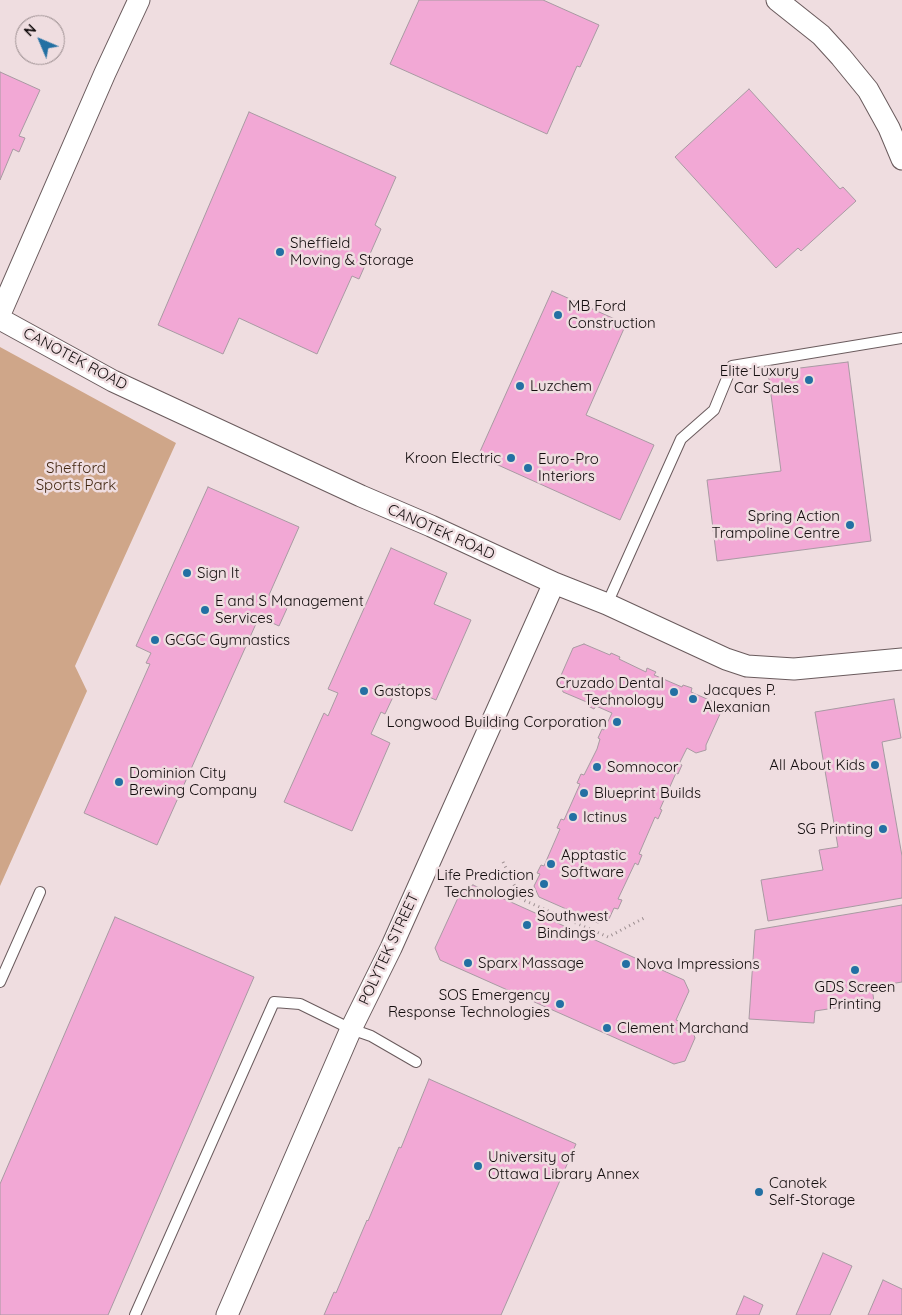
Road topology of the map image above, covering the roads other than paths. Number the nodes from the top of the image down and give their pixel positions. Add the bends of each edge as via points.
1 (139, 0) edge
2 (777, 0) edge
3 (902, 159) edge
4 (0, 314) edge
5 (0, 319) edge
6 (902, 338) edge
7 (554, 583) junction
8 (607, 604) junction
9 (902, 658) edge
10 (40, 892) dead end
11 (0, 982) edge
12 (351, 1029) junction
13 (416, 1062) dead end
14 (135, 1315) edge
15 (227, 1315) edge

1 - 4 street
2 - 3 street via 821,35 868,90
5 - 7 street, CANOTEK ROAD via 113,382
6 - 8 lane via 732,366 714,410 681,439
7 - 8 street, CANOTEK ROAD
7 - 12 street, POLYTEK STREET
8 - 9 street, CANOTEK ROAD via 747,666 794,669
10 - 11 lane
12 - 13 lane via 371,1036
12 - 14 lane via 300,1004 274,1002
12 - 15 street, POLYTEK STREET

